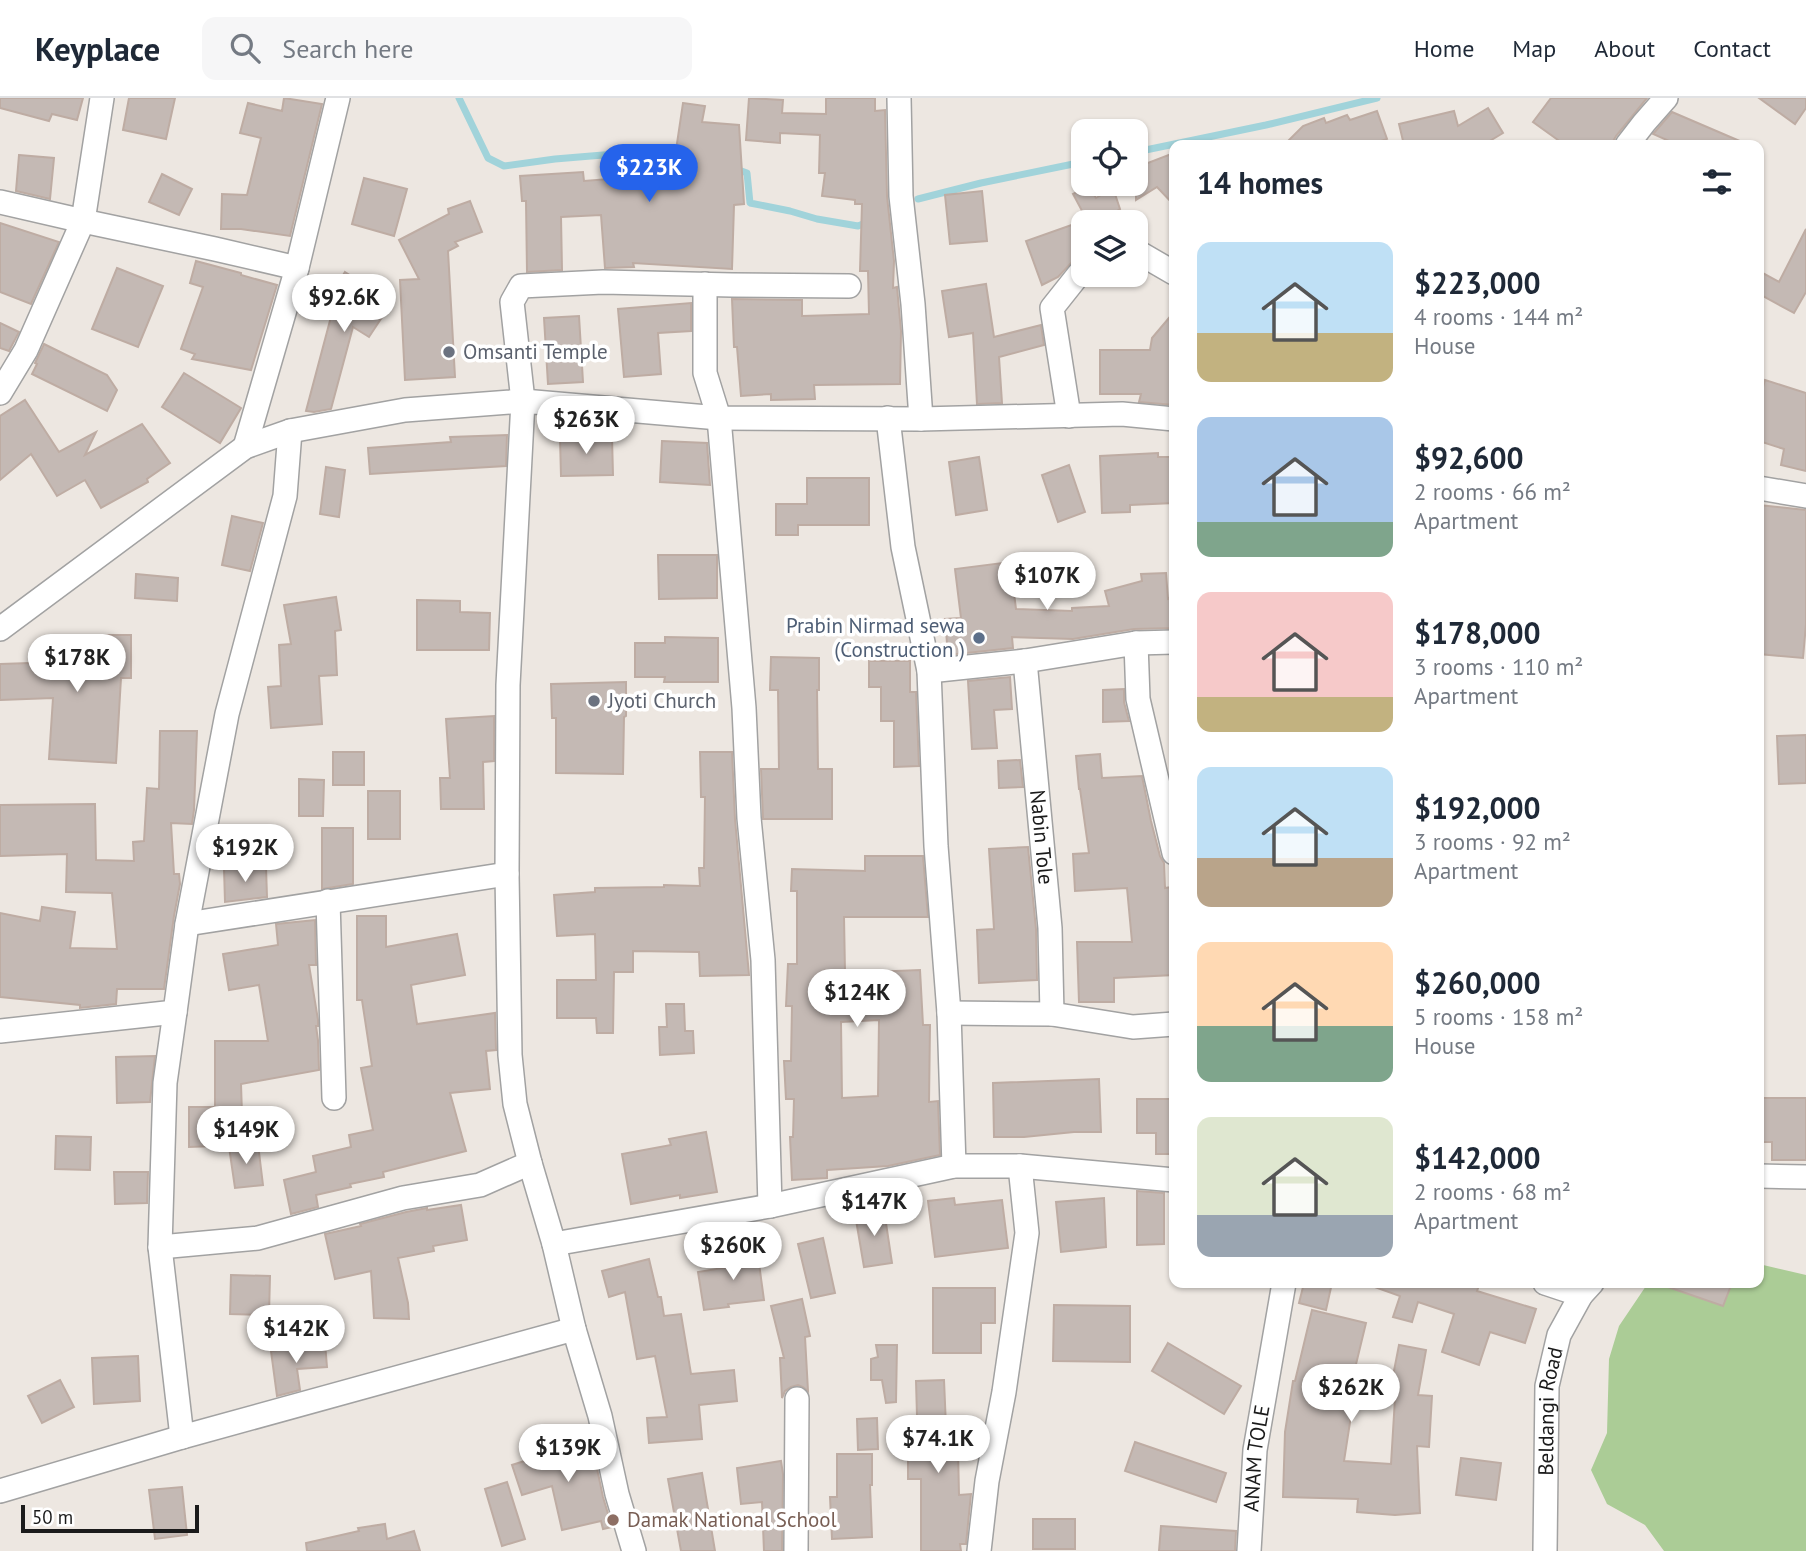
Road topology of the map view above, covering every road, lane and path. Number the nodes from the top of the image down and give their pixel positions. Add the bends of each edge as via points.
1 (102, 98) edge
2 (338, 98) edge
3 (899, 98) edge
4 (1666, 98) edge
5 (1631, 140) edge
6 (0, 202) edge
7 (83, 221) junction
8 (1148, 258) edge
9 (297, 268) junction
10 (1169, 270) edge
11 (705, 284) junction
12 (1071, 284) edge
13 (849, 286) dead end
14 (0, 393) edge
15 (523, 401) junction
16 (1069, 416) junction
17 (719, 418) junction
18 (888, 418) junction
19 (921, 419) junction
20 (1169, 419) edge
21 (290, 432) junction
22 (244, 447) junction
23 (1764, 489) edge
24 (1806, 496) edge
25 (3, 623) edge
26 (1169, 642) edge
27 (1136, 643) junction
28 (1025, 661) junction
29 (929, 671) junction
30 (1169, 832) edge
31 (507, 874) junction
32 (328, 901) junction
33 (187, 924) junction
34 (175, 1012) junction
35 (948, 1013) junction
36 (1052, 1014) junction
37 (1169, 1024) edge
38 (0, 1031) edge
39 (334, 1098) dead end
40 (530, 1163) junction
41 (954, 1166) junction
42 (1020, 1166) junction
43 (1764, 1175) edge
44 (1806, 1177) edge
45 (1169, 1180) edge
46 (770, 1206) junction
47 (554, 1244) junction
48 (160, 1247) junction
49 (1283, 1288) edge
50 (1587, 1289) edge
51 (574, 1329) junction
52 (797, 1399) dead end
53 (182, 1437) junction
54 (0, 1491) edge
55 (634, 1551) edge
56 (796, 1551) edge
57 (979, 1551) edge
58 (1249, 1551) edge
59 (1545, 1551) edge

1 - 7 street
2 - 9 street
3 - 19 street via 901,196
4 - 5 street
6 - 7 street
7 - 9 street
7 - 14 street via 26,350
8 - 10 street
9 - 22 street
11 - 13 street
11 - 15 street via 521,286 512,302
11 - 17 street via 705,373
12 - 16 street via 1052,308
15 - 17 street
15 - 21 street via 405,410
15 - 31 street via 508,685
16 - 19 street
16 - 20 street
17 - 18 street
17 - 46 street via 763,960
18 - 19 street
18 - 29 street via 903,547
21 - 22 street
21 - 33 street via 285,496 228,715
22 - 25 street
23 - 24 street
26 - 27 street
27 - 28 street
27 - 30 street via 1138,699
28 - 29 street
28 - 36 street, Nabin Tole via 1050,928
29 - 35 street
31 - 32 street
31 - 40 street via 510,1055 515,1104
32 - 33 street
32 - 39 street
33 - 34 street
34 - 38 street
34 - 48 street via 165,1083
35 - 36 street
35 - 41 street
36 - 37 street via 1133,1027
40 - 47 street
40 - 48 street via 480,1185 403,1198 258,1238
41 - 42 street
41 - 46 street
42 - 45 street
42 - 57 street via 1027,1233
43 - 44 street
46 - 47 street
47 - 51 street
48 - 53 street
49 - 58 street, ANAM TOLE via 1255,1450
50 - 59 street, Beldangi Road via 1559,1335 1547,1386
51 - 53 street
51 - 55 street
52 - 56 street
53 - 54 street

